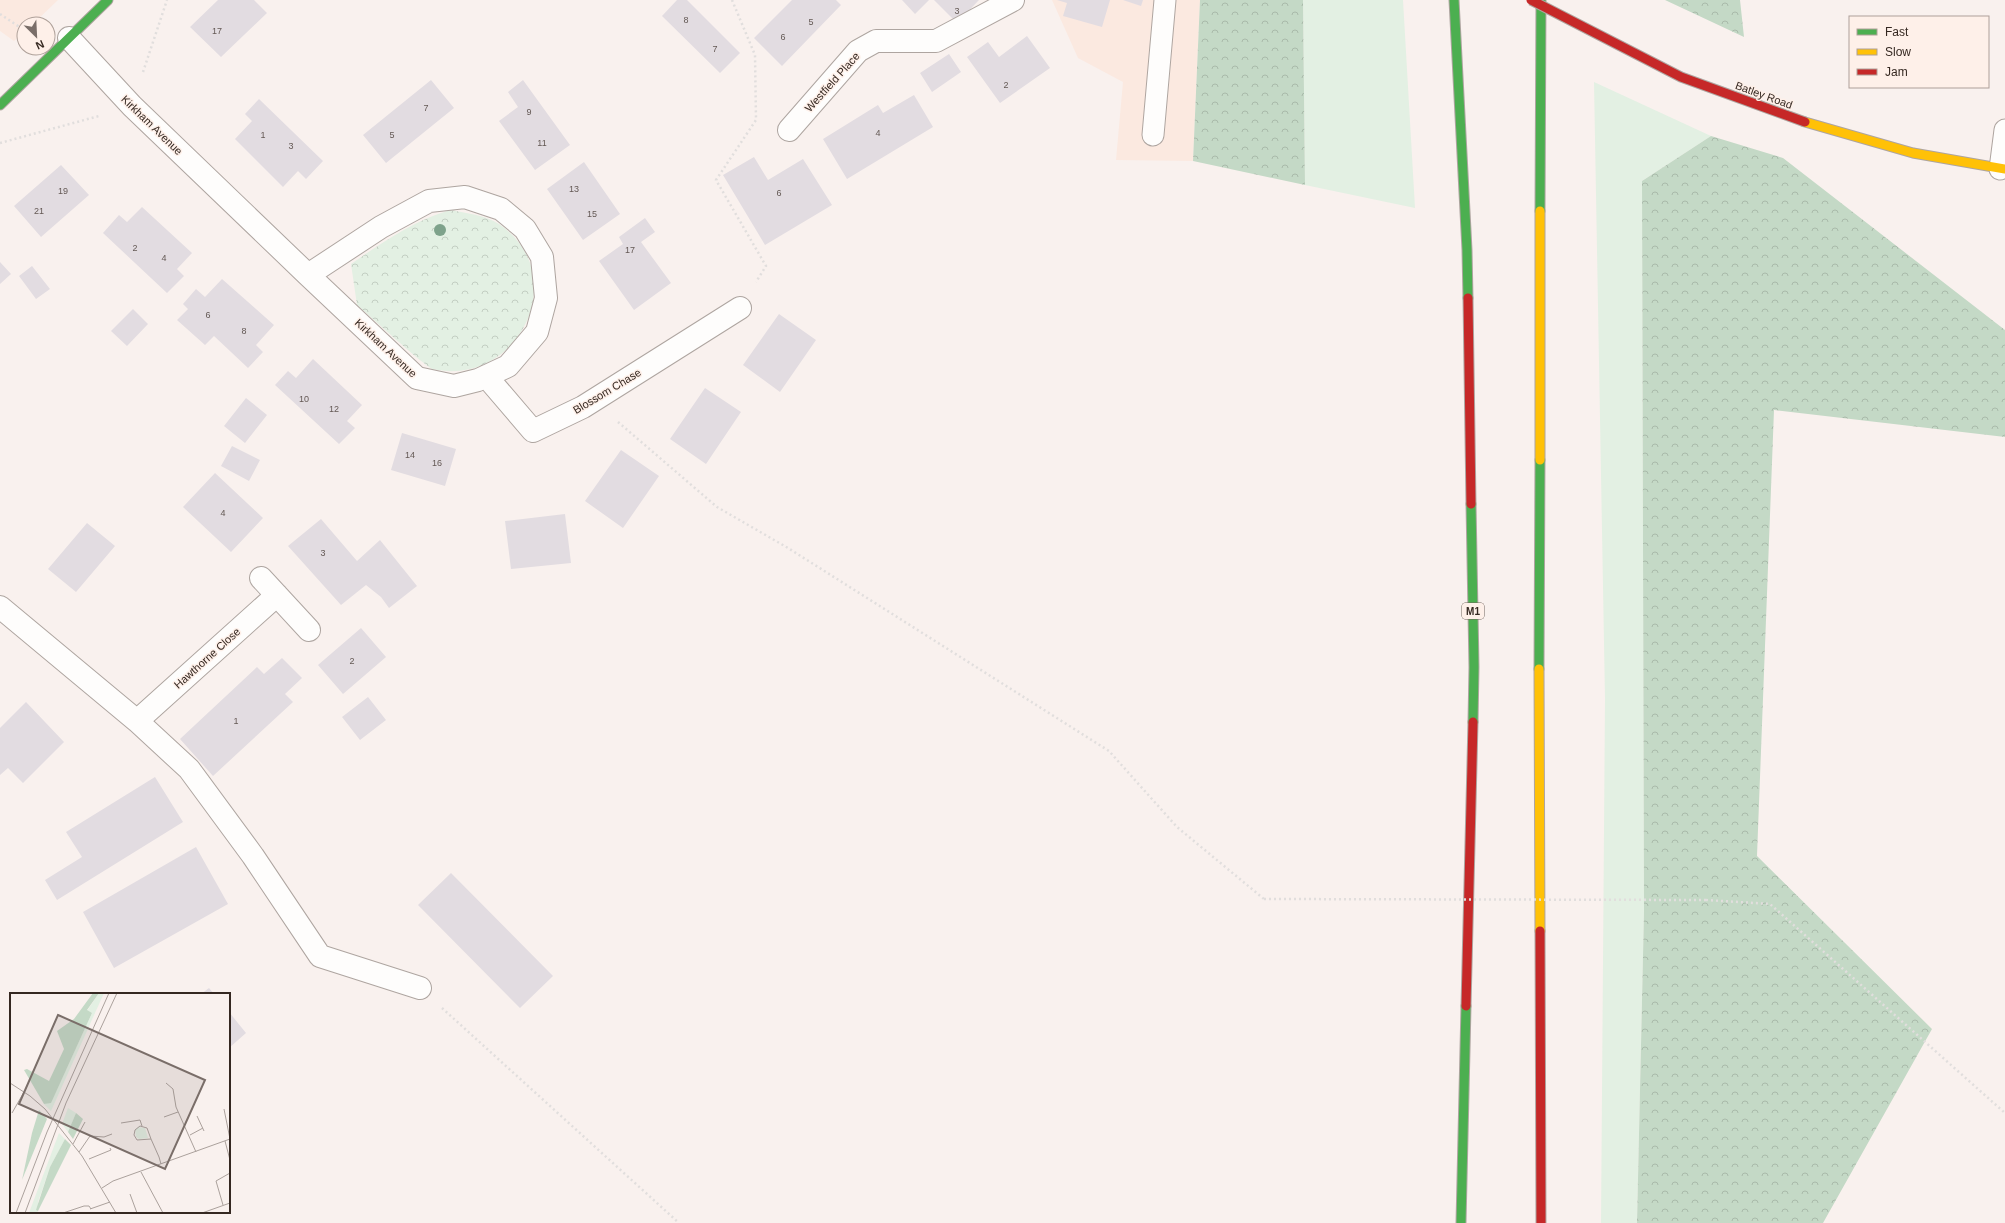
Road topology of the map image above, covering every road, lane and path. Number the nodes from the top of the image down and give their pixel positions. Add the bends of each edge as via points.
1 (108, 0) edge
2 (732, 0) edge
3 (1013, 0) edge
4 (1165, 0) edge
5 (1454, 0) edge
6 (1531, 0) edge
7 (1540, 0) edge
8 (0, 14) edge
9 (16, 25) edge
10 (69, 38) junction
11 (0, 105) edge
12 (789, 130) dead end
13 (2005, 130) edge
14 (1153, 135) dead end
15 (2003, 169) edge
16 (308, 275) junction
17 (740, 308) joint
18 (486, 376) junction
19 (583, 407) junction
20 (261, 578) dead end
21 (277, 596) junction
22 (0, 607) edge
23 (309, 630) dead end
24 (137, 721) junction
25 (420, 988) joint
26 (2005, 1113) edge
27 (679, 1223) edge
28 (1461, 1223) edge
29 (1541, 1223) edge

1 - 10 main road
2 - 17 path via 755,55 756,120 716,180 766,266
3 - 12 street, Westfield Place via 936,41 876,41 858,51
4 - 14 lane
5 - 28 main road, M1 via 1467,250 1474,667
6 - 15 main road, Batley Road, bridge via 1681,77 1805,122 1913,153
7 - 29 main road
8 - 9 path
10 - 11 main road
10 - 16 street, Kirkham Avenue via 132,106
13 - 15 lane
16 - 18 street, Kirkham Avenue via 417,378 454,386
16 - 18 street, Kirkham Avenue via 381,227 429,201 465,198 501,209 525,229 542,257 546,298 537,332 508,366
17 - 19 street, Blossom Chase
18 - 19 street, Blossom Chase via 533,431
19 - 26 path, bridge via 614,418 717,507 788,548 1109,751 1177,827 1264,899 1706,900 1770,904
20 - 21 street
21 - 23 street
21 - 24 street, Hawthorne Close
22 - 24 street
24 - 25 street via 189,769 253,856 320,956
25 - 27 path

